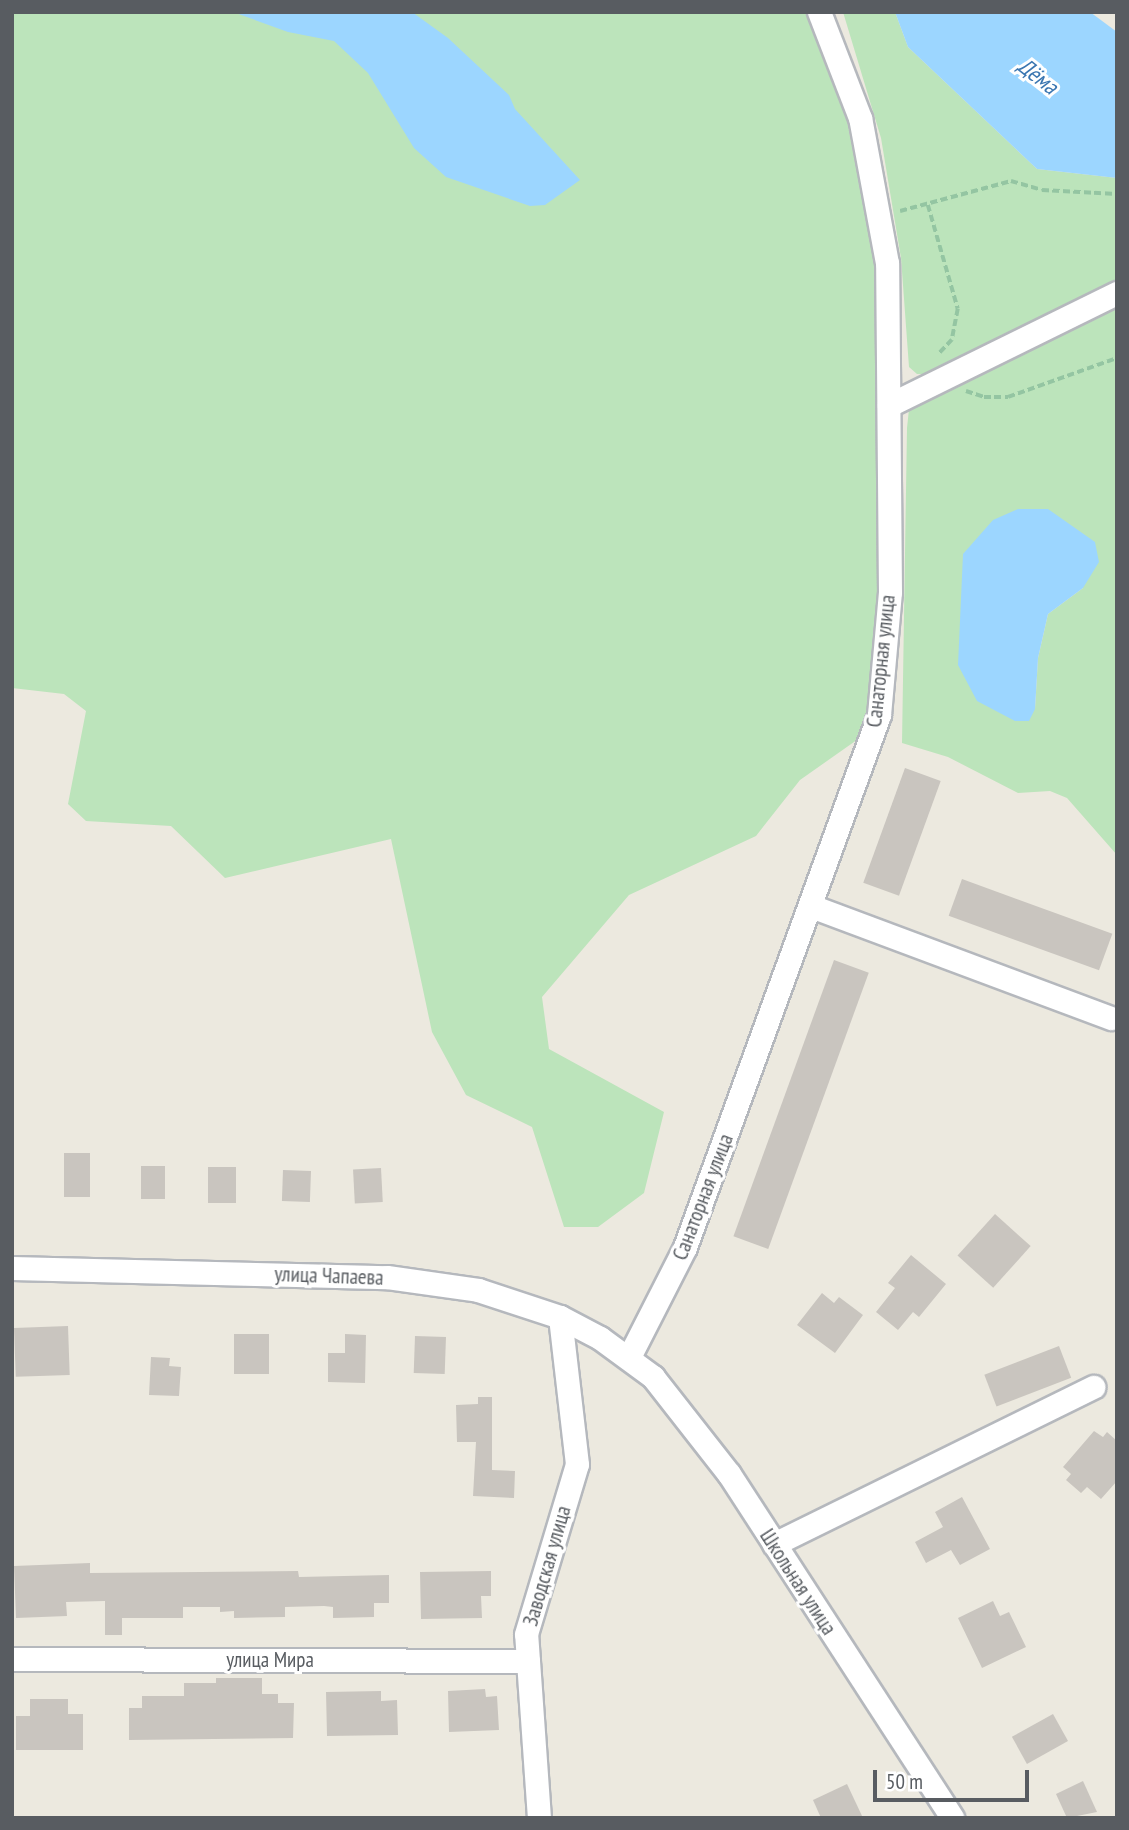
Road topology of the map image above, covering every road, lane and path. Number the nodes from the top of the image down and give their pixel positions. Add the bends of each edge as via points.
1 (819, 12) edge
2 (1117, 194) edge
3 (928, 205) junction
4 (877, 209) junction
5 (1117, 293) edge
6 (1117, 358) edge
7 (931, 384) junction
8 (889, 405) junction
9 (811, 906) junction
10 (1111, 1018) dead end
11 (12, 1268) edge
12 (560, 1317) junction
13 (629, 1357) junction
14 (1094, 1387) dead end
15 (774, 1544) junction
16 (12, 1659) edge
17 (528, 1661) junction
18 (539, 1818) edge
19 (953, 1818) edge

1 - 4 street, Санаторная улица via 860,118
2 - 3 path via 1042,190 1011,181 980,186
3 - 4 path via 906,211
3 - 7 path via 958,309 952,340 932,363
4 - 8 street, Санаторная улица via 887,263
5 - 7 street
6 - 7 path via 1008,397 984,397
7 - 8 street
8 - 9 street, Санаторная улица via 890,592 879,715
9 - 10 street
9 - 13 street, Санаторная улица via 685,1247
11 - 12 street, улица Чапаева via 387,1277 478,1290
12 - 13 street, улица Чапаева
12 - 17 street, Заводская улица via 577,1464 526,1634
13 - 15 street, Школьная улица via 653,1377 693,1425
14 - 15 street
15 - 19 street, Школьная улица
16 - 17 street, улица Мира
17 - 18 street, Заводская улица

